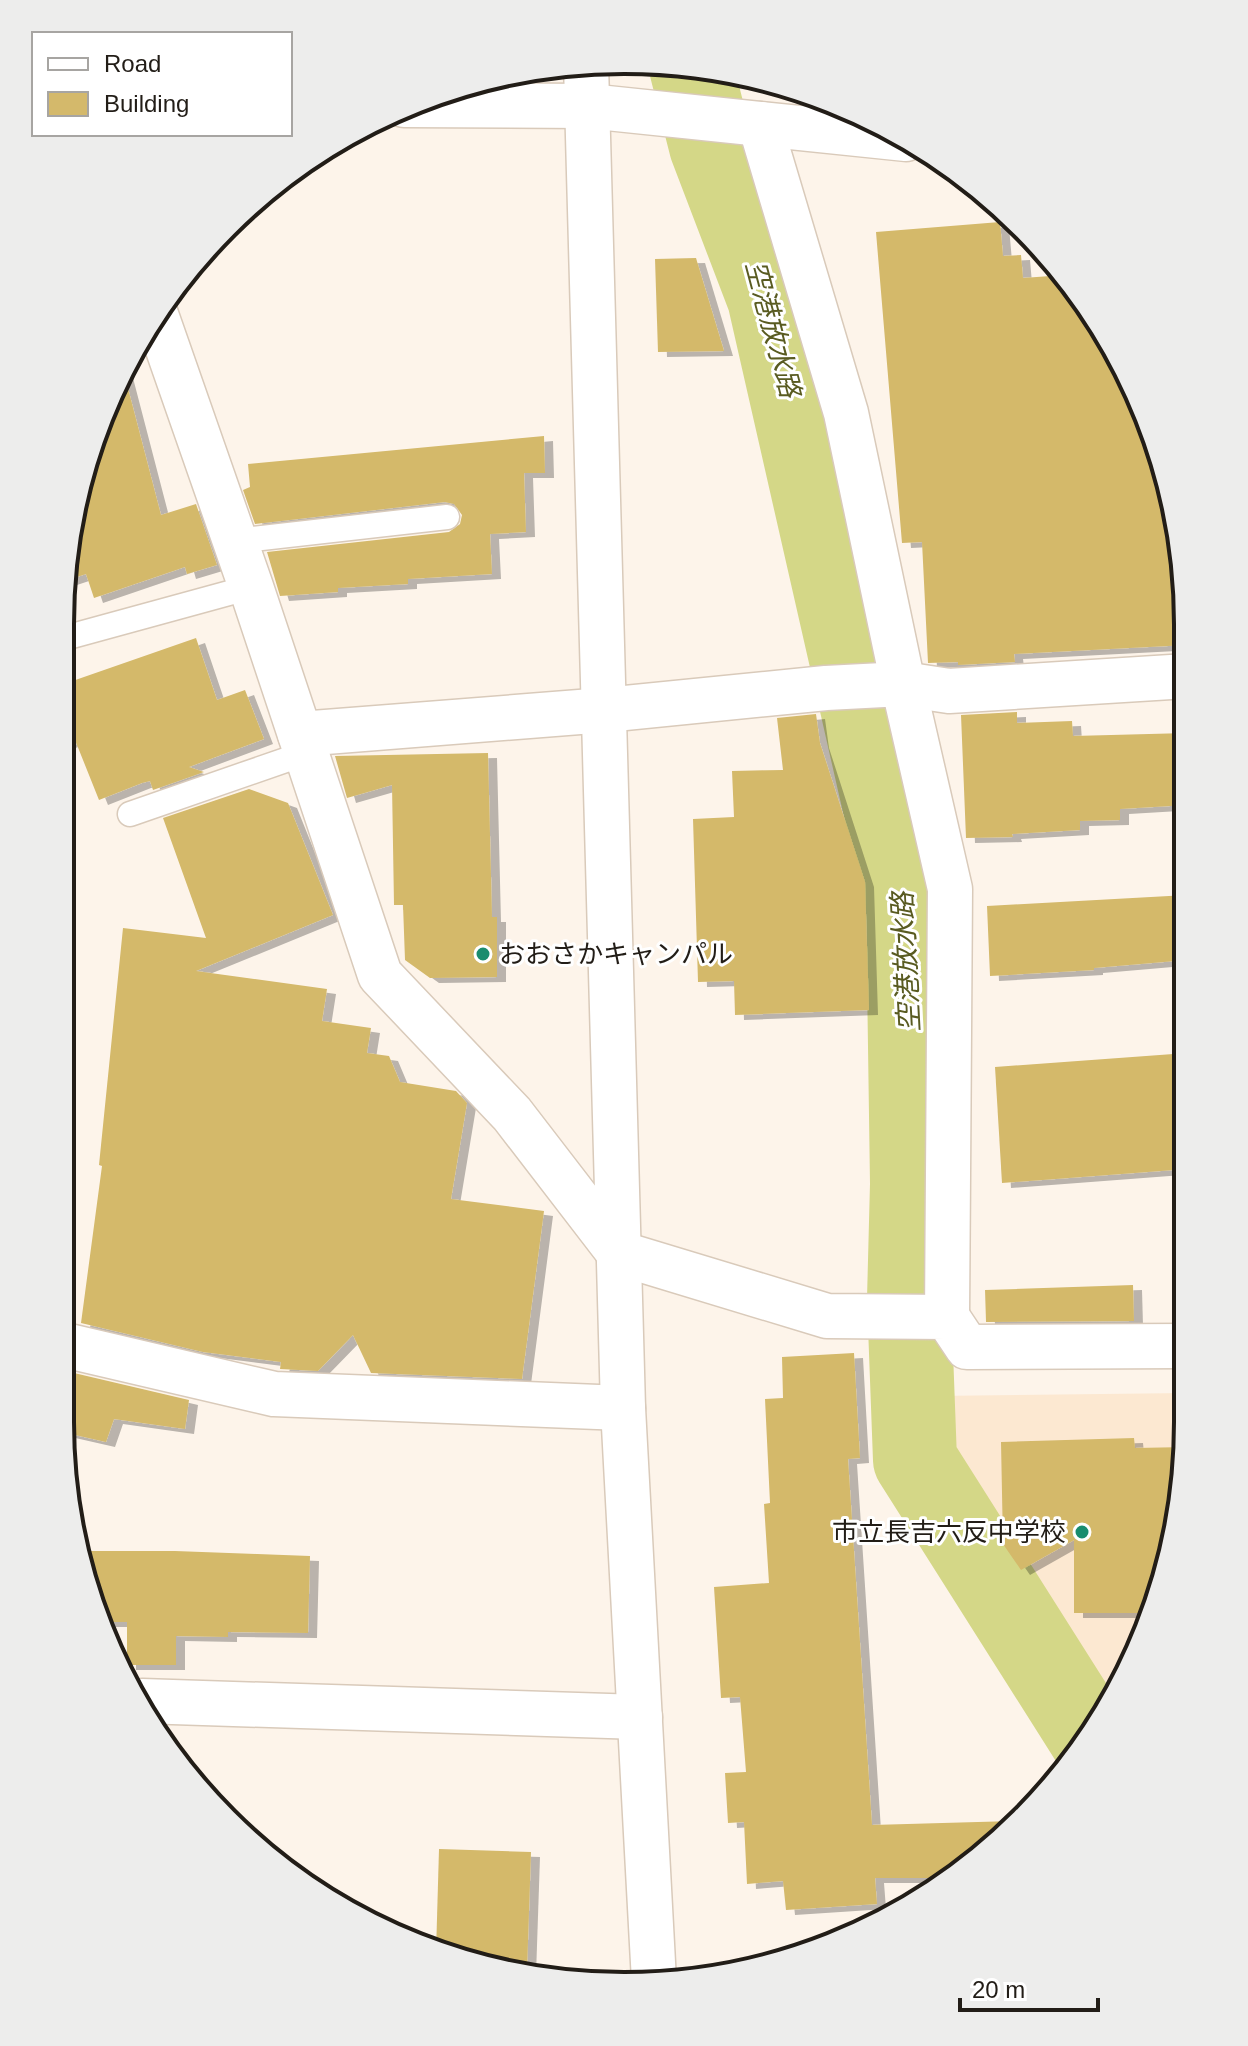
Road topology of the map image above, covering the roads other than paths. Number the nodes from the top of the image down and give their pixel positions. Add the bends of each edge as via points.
1 (587, 75) edge
2 (441, 105) edge
3 (588, 106) junction
4 (760, 124) junction
5 (876, 136) edge
6 (161, 328) edge
7 (447, 517) dead end
8 (235, 541) junction
9 (251, 587) junction
10 (74, 635) edge
11 (1174, 677) edge
12 (903, 684) junction
13 (605, 710) junction
14 (303, 744) junction
15 (130, 814) dead end
16 (619, 1253) junction
17 (947, 1317) junction
18 (1174, 1346) edge
19 (74, 1347) edge
20 (623, 1408) junction
21 (151, 1701) edge
22 (640, 1717) junction
23 (653, 1971) edge

1 - 3 street
2 - 3 street
3 - 4 street
3 - 13 street
4 - 5 street
4 - 12 street via 846,413
6 - 8 street
7 - 8 lane
8 - 9 street
9 - 10 lane
9 - 14 street
11 - 12 street via 949,691
12 - 13 street
12 - 17 street via 950,889
13 - 14 street
13 - 16 street
14 - 15 lane
14 - 16 street via 380,975 512,1114
16 - 17 street via 827,1316
16 - 20 street
17 - 18 street via 967,1347
19 - 20 street via 274,1394
20 - 22 street
21 - 22 street
22 - 23 street

